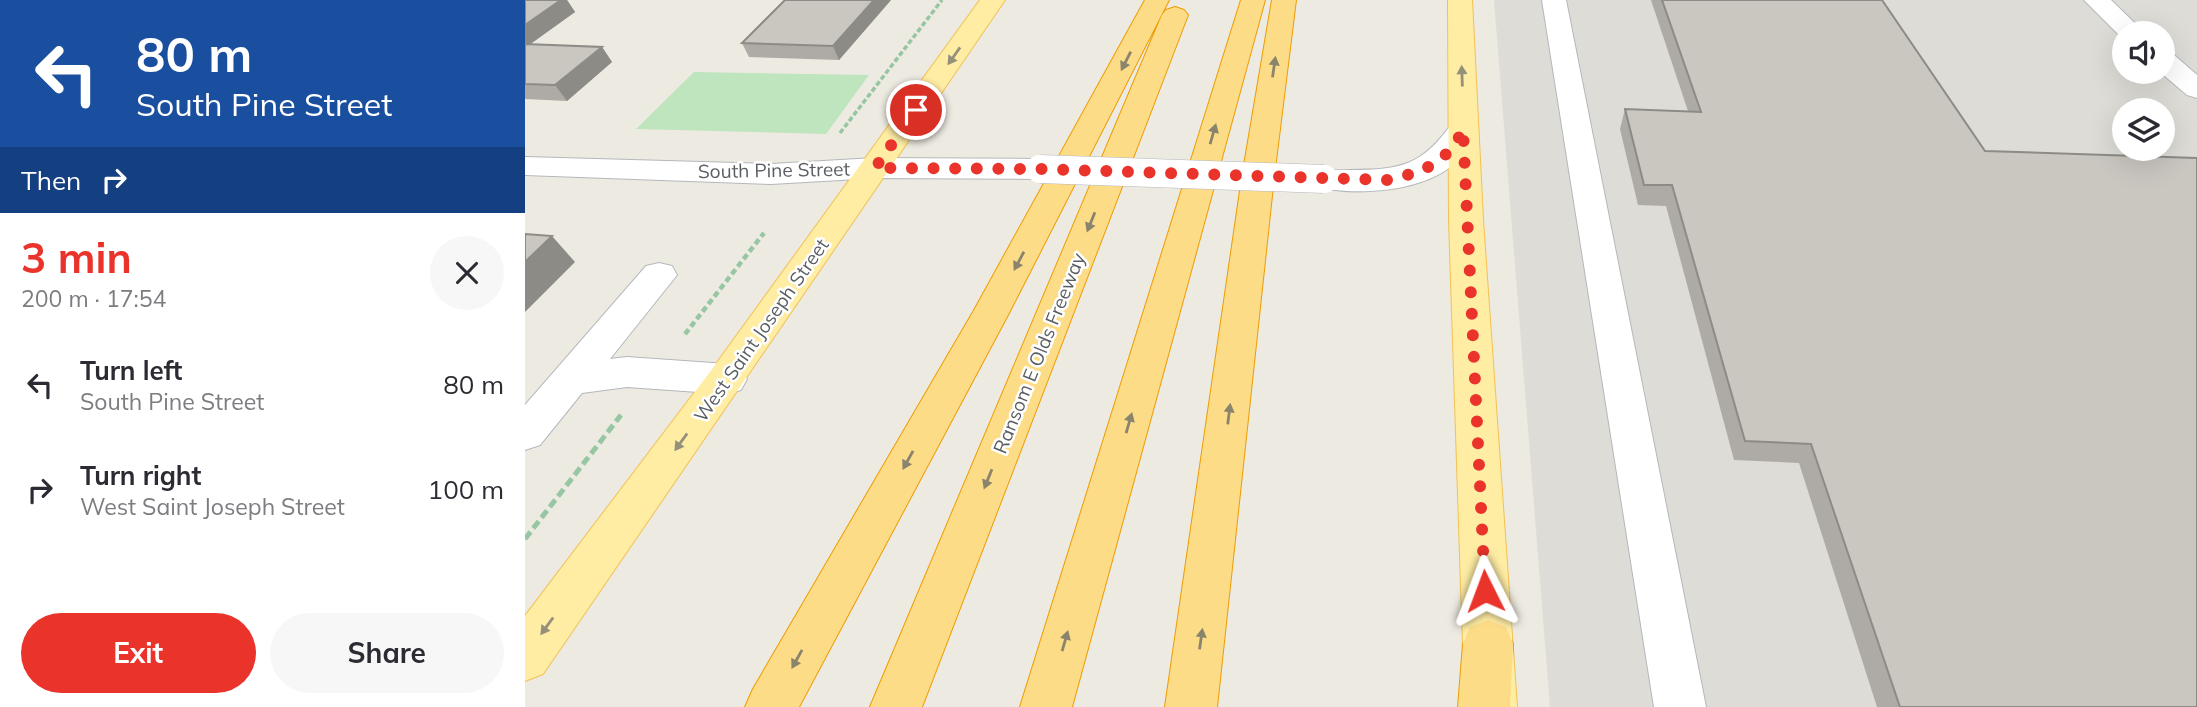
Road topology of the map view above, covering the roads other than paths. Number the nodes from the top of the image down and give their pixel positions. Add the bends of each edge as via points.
1 (993, 0) edge
2 (1157, 0) edge
3 (1181, 0) edge
4 (1253, 0) edge
5 (1284, 0) edge
6 (1460, 0) edge
7 (1553, 0) edge
8 (2096, 0) edge
9 (2119, 21) edge
10 (2175, 70) edge
11 (2197, 89) edge
12 (1463, 129) junction
13 (525, 166) edge
14 (875, 168) junction
15 (659, 275) dead end
16 (571, 379) junction
17 (727, 379) junction
18 (525, 433) edge
19 (1487, 644) junction
20 (525, 657) edge
21 (771, 707) edge
22 (897, 707) edge
23 (1046, 707) edge
24 (1191, 707) edge
25 (1484, 707) edge
26 (1491, 707) edge
27 (1680, 707) edge

1 -> 14 main road, West Saint Joseph Street
2 -> 21 highway via 991,313
3 -> 22 highway, Ransom E Olds Freeway
23 -> 4 highway
24 -> 5 highway
12 -> 6 main road
7 - 27 street
8 - 9 street
10 - 11 street
12 - 14 street, South Pine Street, bridge via 1449,154 1422,170 1387,180
12 - 19 main road
13 - 14 street, South Pine Street via 771,174
14 - 17 main road, West Saint Joseph Street
15 - 16 street
16 - 17 street via 627,372
16 - 18 street
17 -> 20 main road, West Saint Joseph Street
19 - 25 highway
19 - 26 main road

